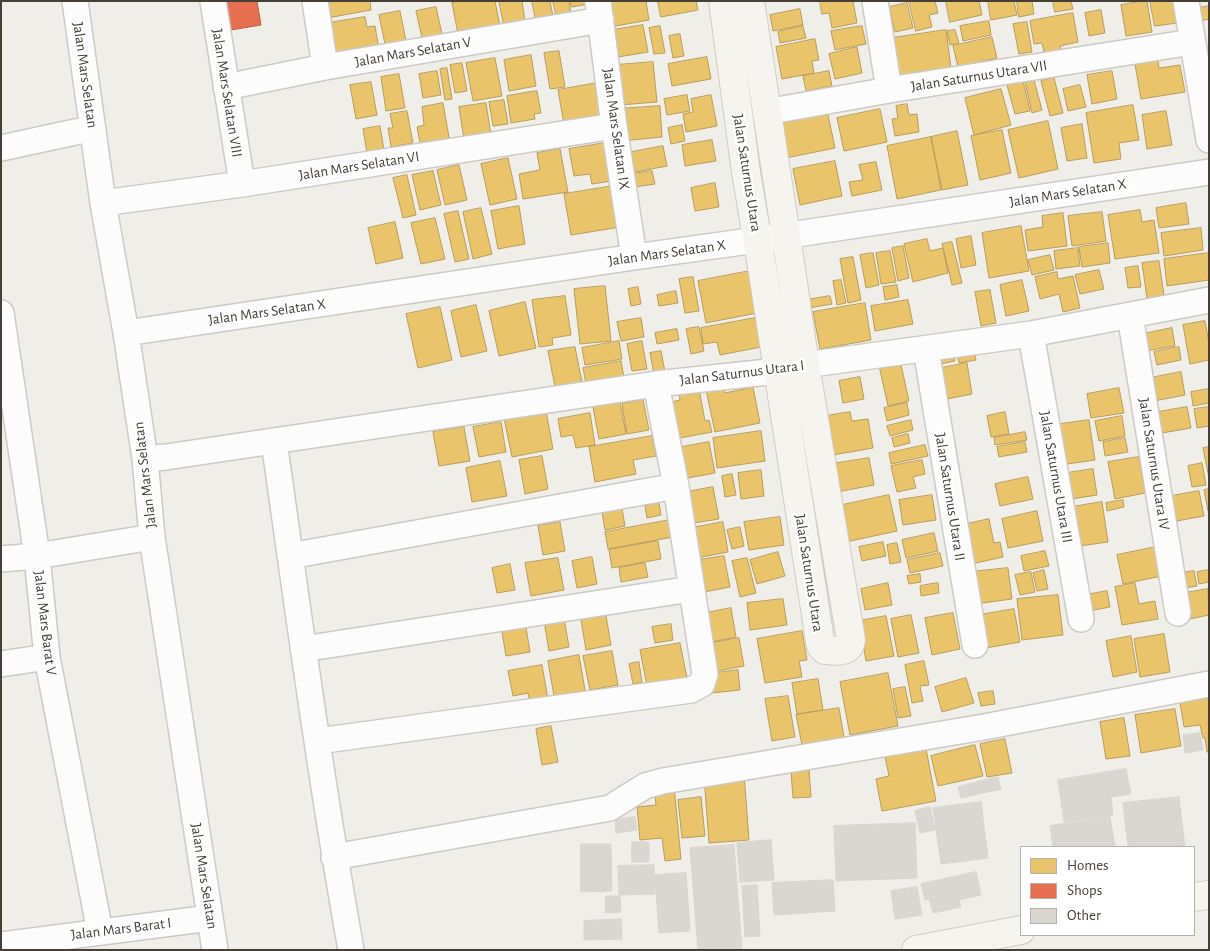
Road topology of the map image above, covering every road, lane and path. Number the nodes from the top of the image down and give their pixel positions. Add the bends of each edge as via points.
1 (75, 1) edge
2 (213, 1) edge
3 (315, 1) edge
4 (723, 1) edge
5 (750, 1) edge
6 (875, 1) edge
7 (1186, 1) edge
8 (599, 11) edge
9 (1192, 42) junction
10 (324, 67) junction
11 (226, 87) junction
12 (890, 90) junction
13 (766, 112) junction
14 (614, 126) junction
15 (92, 129) junction
16 (1209, 140) edge
17 (1, 148) edge
18 (1209, 172) edge
19 (242, 184) junction
20 (103, 203) junction
21 (786, 236) junction
22 (757, 240) junction
23 (634, 257) junction
24 (1209, 300) edge
25 (1, 313) edge
26 (1130, 315) junction
27 (126, 333) junction
28 (1031, 334) junction
29 (926, 349) junction
30 (805, 365) junction
31 (777, 371) junction
32 (656, 384) junction
33 (274, 441) junction
34 (11, 446) edge
35 (145, 459) junction
36 (676, 486) junction
37 (152, 537) junction
38 (37, 556) junction
39 (290, 556) junction
40 (1, 559) edge
41 (691, 589) junction
42 (1178, 613) dead end
43 (1082, 620) dead end
44 (974, 645) dead end
45 (303, 649) junction
46 (47, 657) junction
47 (1, 664) edge
48 (1209, 684) edge
49 (318, 741) junction
50 (334, 857) junction
51 (1209, 895) edge
52 (1195, 898) edge
53 (210, 918) junction
54 (1020, 930) edge
55 (100, 932) junction
56 (1, 945) edge
57 (968, 945) edge
58 (216, 950) edge
59 (351, 950) edge
60 (916, 950) edge

1 - 15 street, Jalan Mars Selatan
2 - 11 street, Jalan Mars Selatan VIII
3 - 10 street
4 - 22 street, Jalan Saturnus Utara
5 - 13 street, Jalan Saturnus Utara
6 - 12 street
7 - 9 street
8 - 10 street, Jalan Mars Selatan V
8 - 14 street, Jalan Mars Selatan IX
9 - 12 street, Jalan Saturnus Utara VII
9 - 16 street
10 - 11 street, Jalan Mars Selatan V
11 - 19 street, Jalan Mars Selatan VIII
12 - 13 street, Jalan Saturnus Utara VII
13 - 21 street, Jalan Saturnus Utara
14 - 19 street, Jalan Mars Selatan VI
14 - 23 street, Jalan Mars Selatan IX
15 - 17 street
15 - 20 street, Jalan Mars Selatan
18 - 21 street, Jalan Mars Selatan X
19 - 20 street, Jalan Mars Selatan VI
20 - 27 street, Jalan Mars Selatan
21 - 22 street, Jalan Mars Selatan X
21 - 30 street, Jalan Saturnus Utara
22 - 23 street, Jalan Mars Selatan X
22 - 31 street, Jalan Saturnus Utara
23 - 27 street, Jalan Mars Selatan X
24 - 26 street, Jalan Saturnus Utara I
25 - 34 street, Jalan Mars Barat V
26 - 28 street, Jalan Saturnus Utara I
26 - 42 street, Jalan Saturnus Utara IV
27 - 35 street, Jalan Mars Selatan
28 - 29 street, Jalan Saturnus Utara I
28 - 43 street, Jalan Saturnus Utara III
29 - 30 street, Jalan Saturnus Utara I
29 - 44 street, Jalan Saturnus Utara II
30 - 31 street, Jalan Saturnus Utara I
30 - 31 street, Jalan Saturnus Utara via 851,640 846,649 839,651 825,650 821,646
31 - 32 street, Jalan Saturnus Utara I
32 - 33 street, Jalan Saturnus Utara I
32 - 36 street
33 - 35 street, Jalan Saturnus Utara I
33 - 39 street
34 - 38 street, Jalan Mars Barat V
35 - 37 street, Jalan Mars Selatan
36 - 39 street
36 - 41 street
37 - 38 street
37 - 53 street, Jalan Mars Selatan
38 - 40 street
38 - 46 street, Jalan Mars Barat V
39 - 45 street
41 - 45 street
41 - 49 street via 704,674 702,684 691,690
45 - 49 street
46 - 47 street
46 - 55 street, Jalan Mars Barat V
48 - 50 street via 984,727 663,781 645,786 610,808
49 - 50 street
50 - 59 street
51 - 52 street
53 - 55 street, Jalan Mars Barat I
53 - 58 street, Jalan Mars Selatan
54 - 57 street
55 - 56 street, Jalan Mars Barat I
57 - 60 street

